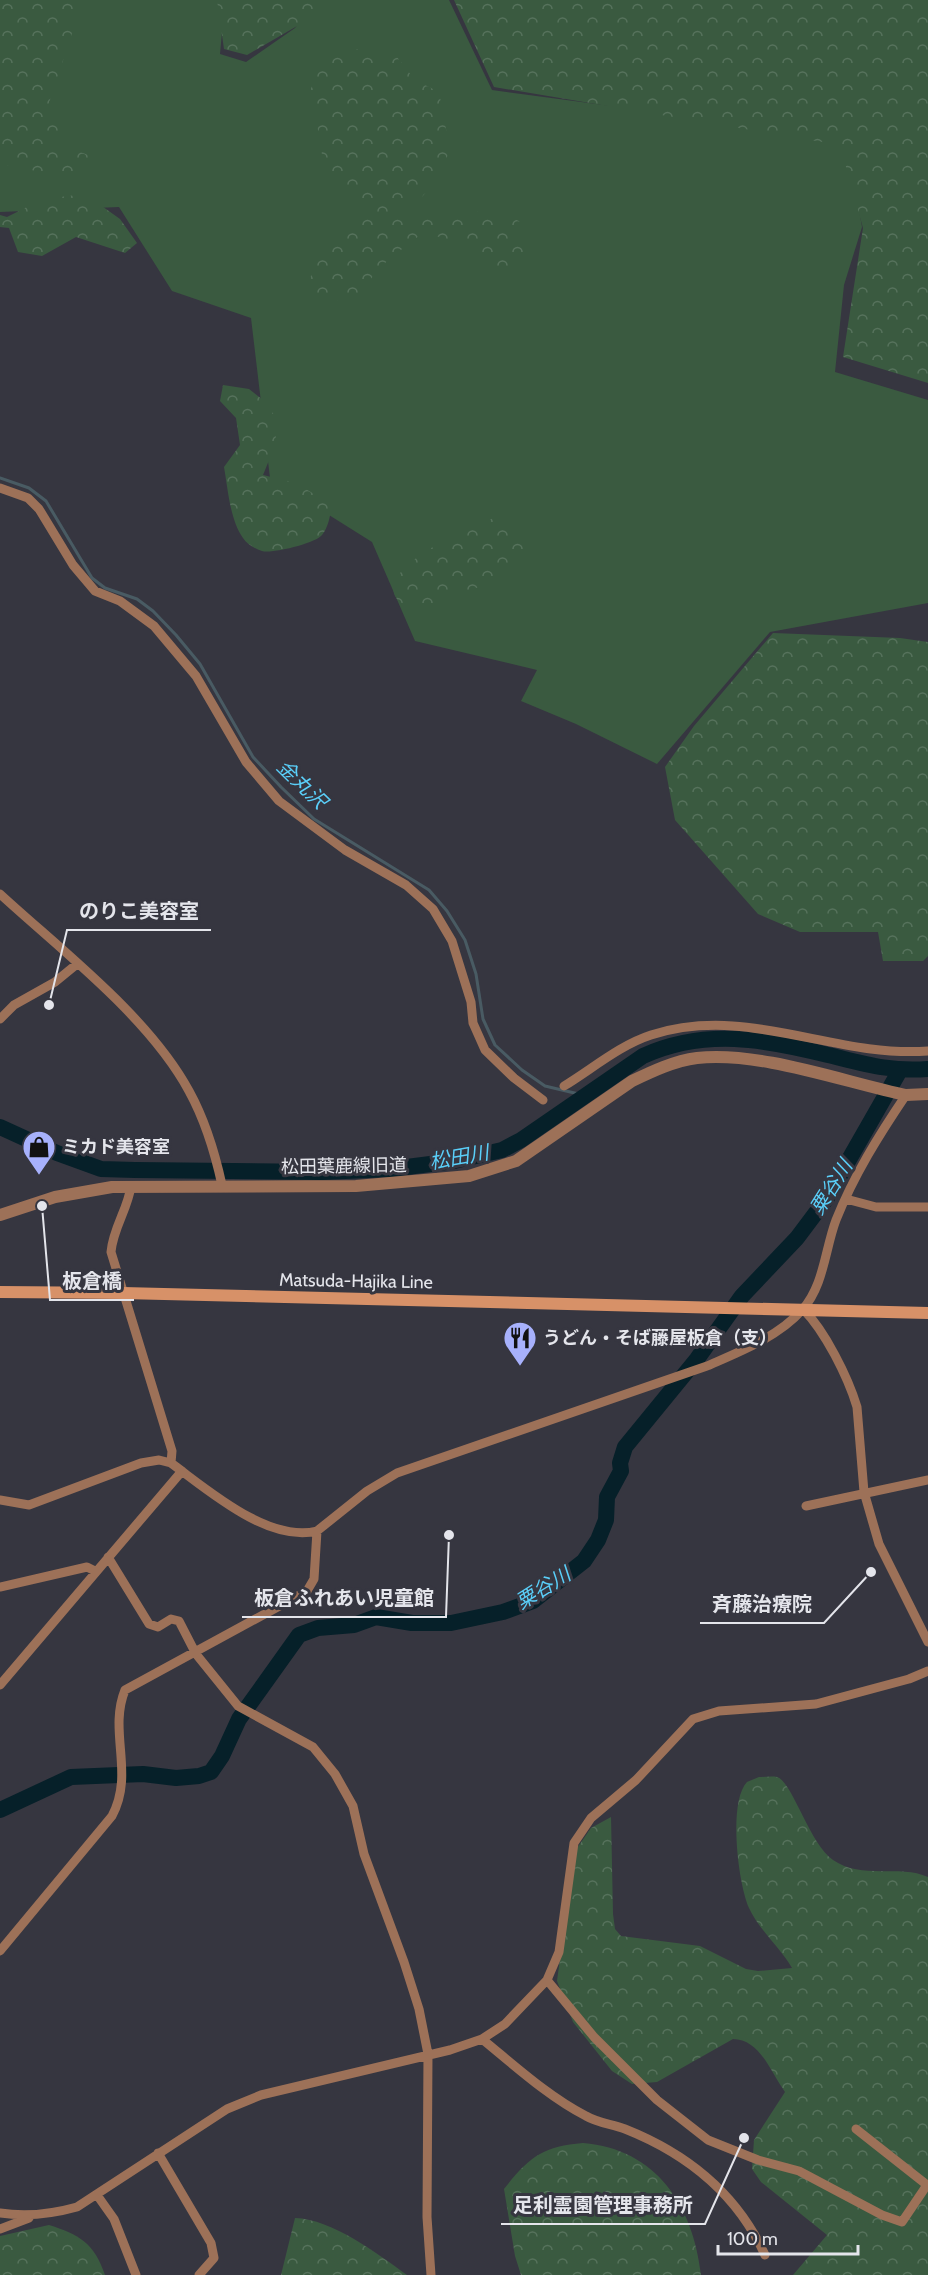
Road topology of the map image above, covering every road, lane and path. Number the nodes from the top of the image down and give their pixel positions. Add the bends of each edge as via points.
1 (0, 488) edge
2 (0, 894) edge
3 (77, 964) junction
4 (0, 1019) edge
5 (928, 1051) edge
6 (564, 1086) dead end
7 (928, 1094) edge
8 (903, 1095) junction
9 (543, 1100) dead end
10 (222, 1185) junction
11 (131, 1186) junction
12 (846, 1200) junction
13 (928, 1207) edge
14 (0, 1215) edge
15 (0, 1292) edge
16 (123, 1293) junction
17 (803, 1310) junction
18 (928, 1313) edge
19 (171, 1463) junction
20 (182, 1471) junction
21 (928, 1479) edge
22 (864, 1492) junction
23 (0, 1500) edge
24 (806, 1506) dead end
25 (317, 1531) junction
26 (108, 1557) junction
27 (95, 1571) junction
28 (0, 1587) edge
29 (928, 1642) edge
30 (196, 1654) junction
31 (928, 1671) edge
32 (0, 1685) edge
33 (0, 1951) edge
34 (547, 1980) junction
35 (482, 2039) junction
36 (428, 2054) junction
37 (856, 2129) dead end
38 (158, 2153) junction
39 (97, 2195) junction
40 (0, 2213) edge
41 (50, 2213) junction
42 (0, 2229) edge
43 (765, 2255) dead end
44 (136, 2275) edge
45 (199, 2275) edge
46 (431, 2275) edge

1 - 9 street via 28,498 39,509 73,565 95,591 120,601 154,626 196,676 246,762 271,793 311,827 406,885 433,909 452,941 471,1002 473,1023 485,1050
2 - 3 street
3 - 4 street via 55,982 14,1005
3 - 10 street via 138,1023 190,1091
5 - 6 street via 881,1052 758,1028 695,1024 635,1042
7 - 8 street
8 - 10 street, 松田葉鹿線旧道 via 775,1064 698,1058 632,1081 536,1149 486,1172 398,1184
8 - 12 street via 870,1147
10 - 11 street, 松田葉鹿線旧道
11 - 14 street, 松田葉鹿線旧道 via 55,1197
11 - 16 street via 126,1210 112,1236 111,1252
12 - 13 street via 876,1207
12 - 17 street via 819,1278
15 - 16 main road, Matsuda-Hajika Line
16 - 17 main road, Matsuda-Hajika Line
16 - 19 street via 172,1451
17 - 18 main road
17 - 22 street via 814,1320 853,1393
17 - 25 street via 749,1347 695,1370 397,1473 367,1491
19 - 20 street
19 - 23 street via 141,1463 29,1505
20 - 25 street via 271,1527
20 - 26 street
21 - 22 street
22 - 24 street
22 - 29 street via 879,1544
25 - 30 street via 314,1579 308,1591
26 - 27 street
26 - 30 street via 149,1624 158,1627 176,1619
27 - 28 street via 87,1567
27 - 32 street
30 - 33 street via 125,1690 119,1710 122,1788 118,1805
30 - 36 street via 238,1706 313,1747 335,1774 353,1806 364,1854 419,2009
31 - 34 street via 839,1699 719,1711 693,1719 636,1780 591,1818 574,1843 559,1952
34 - 35 street via 505,2024
34 - 37 street via 594,2037 657,2100 708,2140 799,2171 902,2223 927,2185
35 - 36 street
35 - 43 street via 585,2116 645,2139 709,2178 735,2203
36 - 38 street via 261,2095 227,2109
36 - 46 street via 427,2217
38 - 39 street
38 - 45 street via 211,2243 214,2258
39 - 41 street via 77,2207
39 - 44 street via 114,2218
40 - 41 street
41 - 42 street

